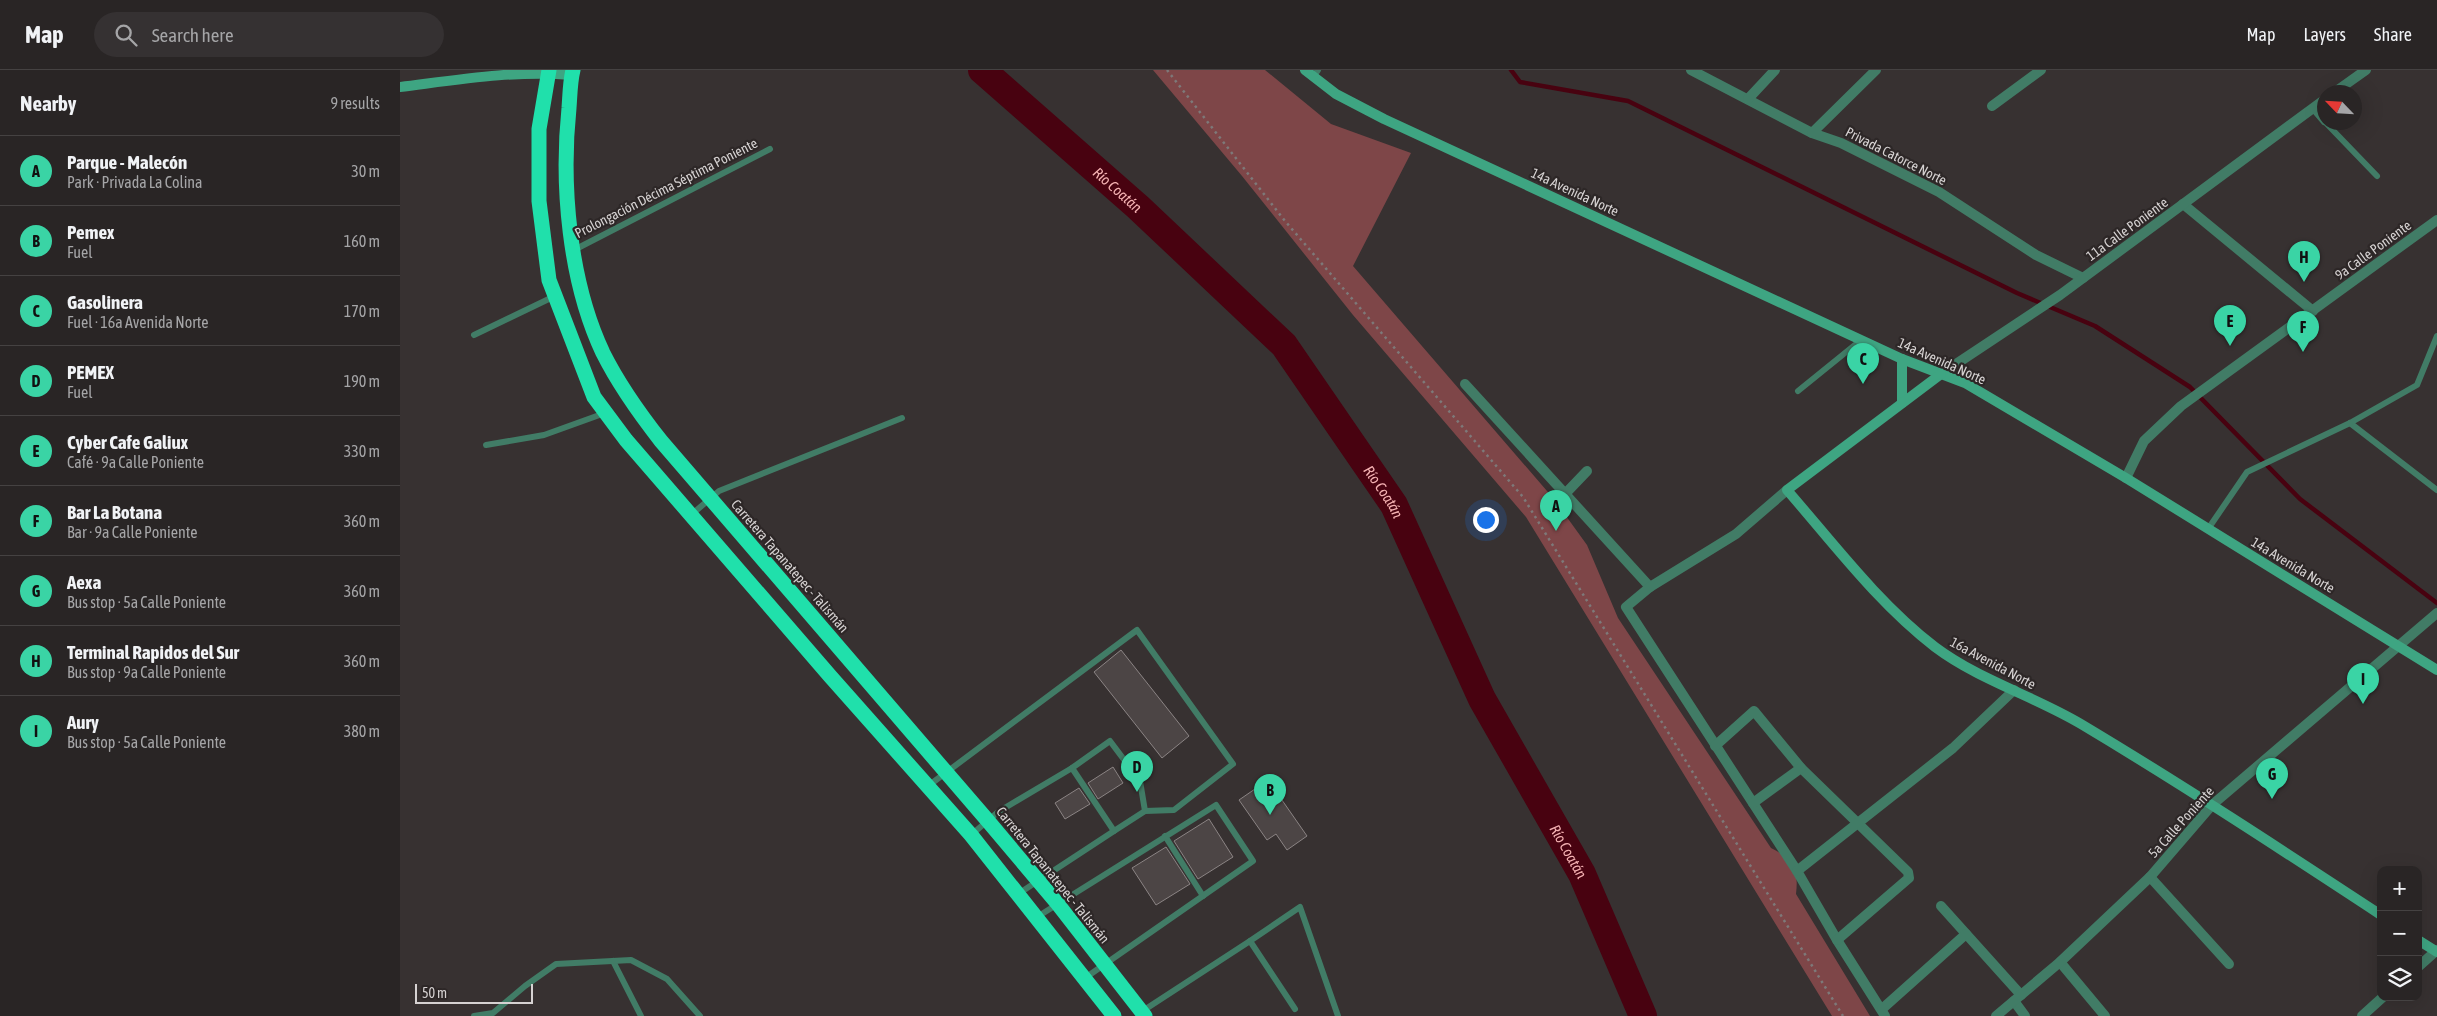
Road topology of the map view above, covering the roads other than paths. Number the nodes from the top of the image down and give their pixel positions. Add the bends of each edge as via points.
1 (1691, 70) edge
2 (1775, 70) edge
3 (1876, 70) edge
4 (2041, 70) edge
5 (2366, 70) edge
6 (548, 71) edge
7 (1312, 72) edge
8 (486, 73) edge
9 (572, 73) edge
10 (2345, 85) edge
11 (400, 87) edge
12 (1748, 99) junction
13 (2317, 105) edge
14 (1992, 106) dead end
15 (2312, 109) junction
16 (2317, 114) edge
17 (2333, 130) edge
18 (1812, 133) junction
19 (770, 149) dead end
20 (2377, 176) dead end
21 (2183, 204) junction
22 (2437, 220) edge
23 (574, 250) junction
24 (2083, 278) junction
25 (555, 296) junction
26 (2313, 311) junction
27 (474, 335) dead end
28 (2437, 336) edge
29 (1861, 340) junction
30 (1902, 359) junction
31 (1941, 374) junction
32 (1466, 384) dead end
33 (1798, 391) dead end
34 (1902, 403) junction
35 (606, 412) junction
36 (902, 418) dead end
37 (2350, 423) junction
38 (486, 445) dead end
39 (1587, 471) dead end
40 (2126, 478) junction
41 (1787, 490) junction
42 (2437, 490) edge
43 (1565, 494) junction
44 (711, 498) junction
45 (691, 515) junction
46 (2208, 529) junction
47 (1650, 587) junction
48 (2437, 613) edge
49 (2399, 646) junction
50 (2437, 670) edge
51 (2014, 690) junction
52 (1715, 746) junction
53 (1072, 768) junction
54 (1801, 768) junction
55 (947, 773) junction
56 (928, 786) junction
57 (1753, 803) junction
58 (2212, 805) junction
59 (1145, 811) junction
60 (988, 820) junction
61 (1858, 825) junction
62 (1114, 830) junction
63 (971, 835) junction
64 (1165, 836) junction
65 (1797, 871) junction
66 (2150, 877) junction
67 (1038, 881) junction
68 (1018, 894) junction
69 (1203, 896) junction
70 (1057, 903) junction
71 (1941, 906) dead end
72 (2377, 912) edge
73 (1037, 917) junction
74 (1966, 934) junction
75 (1250, 940) junction
76 (1837, 940) junction
77 (2422, 942) edge
78 (2437, 951) edge
79 (614, 961) junction
80 (2060, 962) junction
81 (1104, 964) junction
82 (2228, 964) dead end
83 (2422, 964) edge
84 (1085, 978) junction
85 (2018, 998) junction
86 (2379, 1001) edge
87 (1295, 1009) dead end
88 (1884, 1013) edge
89 (1141, 1015) edge
90 (474, 1016) edge
91 (641, 1016) edge
92 (700, 1016) edge
93 (1114, 1016) edge
94 (1338, 1016) edge
95 (1996, 1016) edge
96 (2025, 1016) edge
97 (2105, 1016) edge
98 (2362, 1016) edge

1 - 12 street, Privada Catorce Norte
2 - 12 street
3 - 18 street
4 - 14 street
5 - 10 street
6 - 8 main road
6 - 9 main road
6 - 25 highway via 539,129 539,201 549,280
7 - 29 main road, 14a Avenida Norte via 1336,94 1384,118
8 - 11 main road
9 - 23 highway, Carretera Tapanatepec - Talismán via 565,193
12 - 18 street, Privada Catorce Norte
13 - 15 street, 11a Calle Poniente
15 - 16 lane
15 - 21 street, 11a Calle Poniente
17 - 20 lane
18 - 24 street, Privada Catorce Norte via 1841,143 1939,192 2036,255
19 - 23 lane, Prolongación Décima Séptima Poniente
21 - 24 street, 11a Calle Poniente
21 - 26 street
22 - 26 street, 9a Calle Poniente
23 - 44 highway, Carretera Tapanatepec - Talismán via 585,303 600,343 628,398
24 - 31 street, 11a Calle Poniente
25 - 27 lane
25 - 35 highway via 594,397
26 - 40 street, 9a Calle Poniente via 2181,406 2144,441
28 - 37 lane via 2417,385
29 - 30 main road, 14a Avenida Norte
29 - 33 lane
30 - 31 main road, 14a Avenida Norte
30 - 34 main road
31 - 34 main road
31 - 40 main road, 14a Avenida Norte via 1965,383
32 - 43 street
34 - 41 main road
35 - 38 lane via 544,435
35 - 45 highway
36 - 44 lane via 719,491
37 - 42 lane
37 - 46 lane via 2248,472
39 - 43 street
40 - 46 main road, 14a Avenida Norte
41 - 47 street via 1736,534
41 - 51 main road, 16a Avenida Norte via 1893,611 1936,648
43 - 47 street
44 - 45 lane
44 - 55 highway, Carretera Tapanatepec - Talismán
45 - 56 highway
46 - 49 main road, 14a Avenida Norte
47 - 52 street via 1626,606
48 - 49 street, 5a Calle Poniente
49 - 50 main road, 14a Avenida Norte
49 - 58 street, 5a Calle Poniente
51 - 58 main road, 16a Avenida Norte via 2079,723
51 - 61 street via 1953,748
52 - 54 street via 1754,711
52 - 57 street
53 - 59 lane via 1110,742 1140,782
53 - 60 lane
53 - 62 lane
54 - 57 street
54 - 61 street
55 - 56 lane
55 - 59 lane via 1137,630 1233,764 1174,810
55 - 60 highway, Carretera Tapanatepec - Talismán
56 - 63 highway
57 - 65 street
58 - 66 street, 5a Calle Poniente
58 - 72 main road, 16a Avenida Norte
59 - 62 lane
60 - 63 lane
60 - 67 highway, Carretera Tapanatepec - Talismán
61 - 65 street
61 - 76 street via 1908,872 1909,878
62 - 67 lane
63 - 68 highway
64 - 69 lane
64 - 69 lane via 1216,805 1253,861
64 - 70 lane
65 - 76 street
66 - 80 street, 5a Calle Poniente
66 - 82 street
67 - 68 lane
67 - 70 highway, Carretera Tapanatepec - Talismán
68 - 73 highway
69 - 81 lane
70 - 73 lane
70 - 81 highway, Carretera Tapanatepec - Talismán
71 - 74 street
73 - 84 highway
74 - 85 street
74 - 88 street
75 - 87 lane
75 - 89 lane
75 - 94 lane via 1300,907
76 - 88 street
77 - 78 main road
78 - 83 street
79 - 90 lane via 556,964 493,1013
79 - 91 lane
79 - 92 lane via 631,960 667,979
80 - 85 street, 5a Calle Poniente
80 - 97 street
81 - 84 lane
81 - 89 highway, Carretera Tapanatepec - Talismán
84 - 93 highway
85 - 95 street, 5a Calle Poniente
85 - 96 street
86 - 98 street

